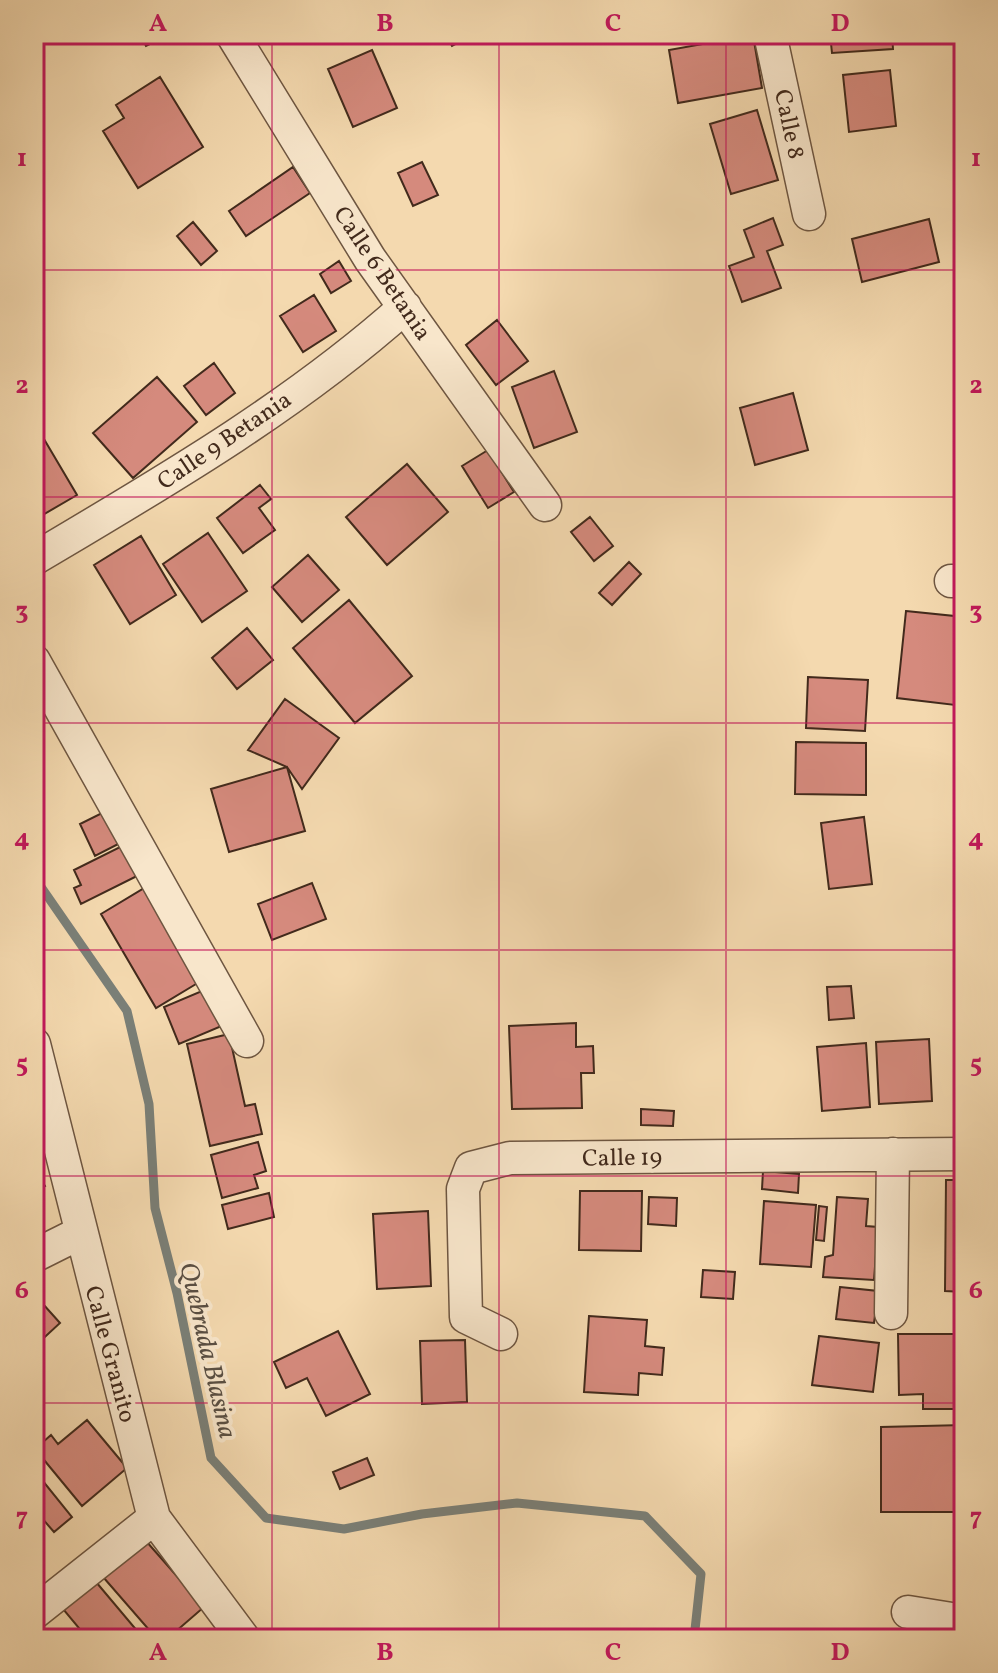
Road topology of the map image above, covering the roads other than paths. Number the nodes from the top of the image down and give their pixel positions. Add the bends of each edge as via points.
1 (232, 34) edge
2 (770, 34) edge
3 (809, 214) dead end
4 (405, 307) junction
5 (545, 505) dead end
6 (34, 559) edge
7 (34, 661) edge
8 (247, 1041) dead end
9 (34, 1044) edge
10 (893, 1154) junction
11 (964, 1154) edge
12 (80, 1233) junction
13 (34, 1256) edge
14 (891, 1313) dead end
15 (501, 1334) dead end
16 (154, 1518) junction
17 (908, 1612) dead end
18 (34, 1613) edge
19 (964, 1621) edge
20 (244, 1639) edge

1 - 4 street, Calle 6 Betania
2 - 3 street, Calle 8
4 - 5 street, Calle 6 Betania
4 - 6 street, Calle 9 Betania via 363,344 196,463
7 - 8 street
9 - 12 street, Calle Granito
10 - 11 street, Calle 19
10 - 14 street
10 - 15 street, Calle 19 via 510,1158 471,1168 463,1189 466,1317
12 - 13 street
12 - 16 street, Calle Granito
16 - 18 street
16 - 20 street, Calle Granito
17 - 19 street

